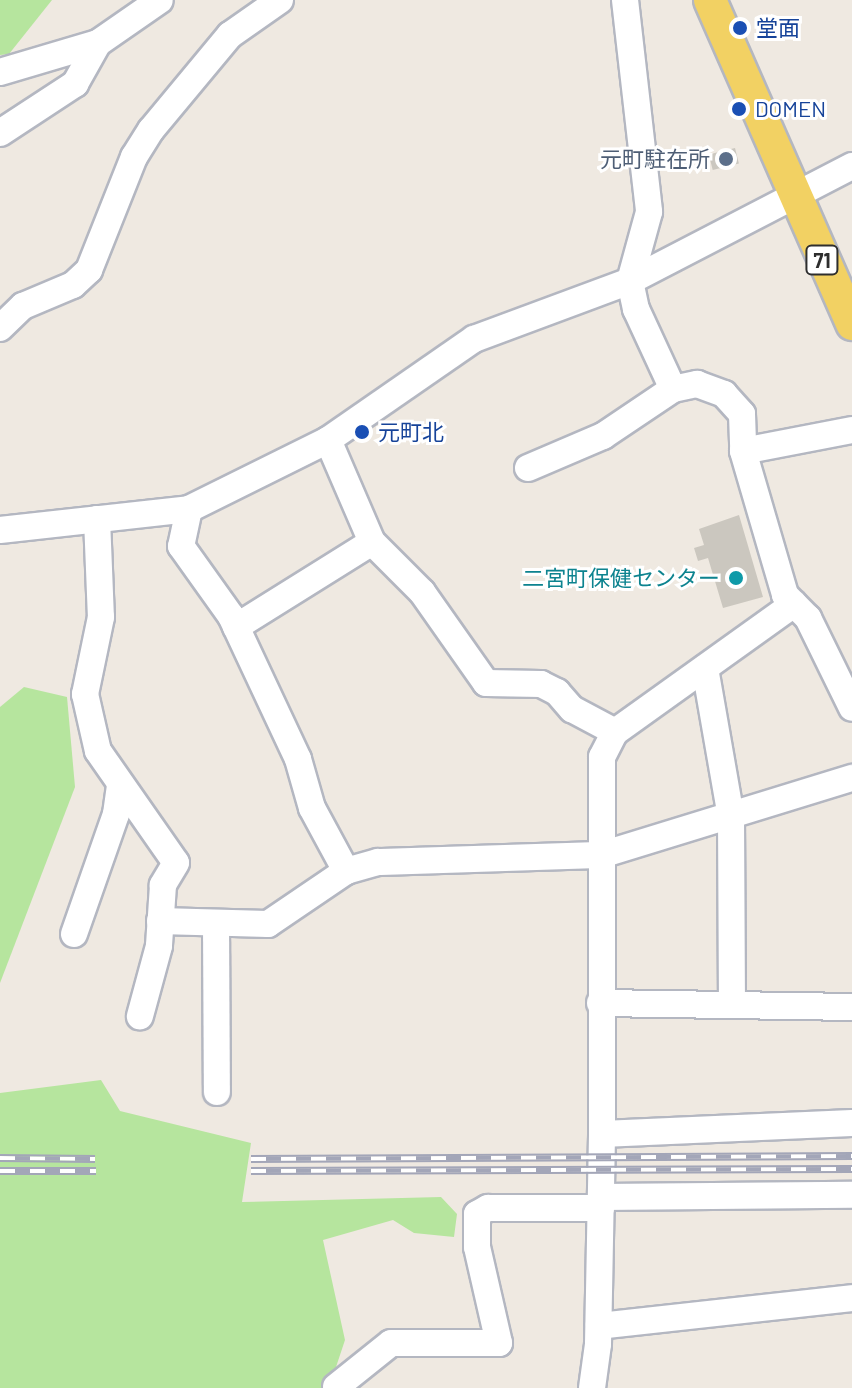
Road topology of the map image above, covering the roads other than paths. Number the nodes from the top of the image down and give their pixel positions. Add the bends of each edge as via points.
1 (160, 0) edge
2 (625, 0) edge
3 (710, 0) edge
4 (265, 4) edge
5 (98, 43) junction
6 (0, 72) edge
7 (0, 133) edge
8 (852, 166) edge
9 (791, 196) junction
10 (630, 281) junction
11 (852, 324) edge
12 (0, 328) edge
13 (673, 389) junction
14 (852, 430) edge
15 (328, 440) junction
16 (743, 451) junction
17 (528, 468) dead end
18 (189, 509) junction
19 (97, 519) junction
20 (0, 530) edge
21 (372, 542) junction
22 (794, 604) junction
23 (236, 627) junction
24 (705, 668) junction
25 (852, 708) edge
26 (615, 732) junction
27 (852, 778) edge
28 (120, 786) junction
29 (731, 817) junction
30 (601, 855) junction
31 (346, 871) junction
32 (160, 921) junction
33 (216, 923) junction
34 (74, 934) dead end
35 (600, 1003) junction
36 (732, 1005) junction
37 (852, 1007) edge
38 (140, 1016) dead end
39 (217, 1092) dead end
40 (852, 1123) edge
41 (602, 1134) junction
42 (852, 1195) edge
43 (601, 1203) junction
44 (852, 1298) edge
45 (599, 1326) junction
46 (336, 1387) edge
47 (592, 1388) edge

1 - 5 street
2 - 10 street via 649,212
3 - 9 main road, 71
4 - 12 street via 230,35 151,130 134,157 89,270 73,285 23,306
5 - 6 street
5 - 7 street via 75,84
8 - 9 street
9 - 10 street
9 - 11 main road, 71
10 - 13 street via 644,335
10 - 15 street via 474,339
13 - 16 street via 697,384 724,394 742,414
13 - 17 street via 603,436
14 - 16 street
15 - 18 street
15 - 21 street
16 - 22 street via 785,595
18 - 19 street
18 - 23 street via 181,546
19 - 20 street
19 - 28 street via 101,617 85,694 98,751
21 - 23 street
21 - 26 street via 422,592 486,683 541,684 572,709
22 - 24 street
22 - 25 street via 808,618
23 - 31 street via 298,759 312,808
24 - 26 street
24 - 29 street
26 - 30 street via 602,757
27 - 29 street
28 - 32 street via 176,863 163,885
28 - 34 street via 116,814
29 - 30 street
29 - 36 street
30 - 31 street via 378,862
30 - 35 street
31 - 33 street via 268,924
32 - 33 street
32 - 38 street
33 - 39 street
35 - 36 street
35 - 41 street
36 - 37 street
40 - 41 street
41 - 43 street
42 - 43 street
43 - 45 street
43 - 46 street via 488,1208 477,1214 477,1247 499,1343 391,1343
44 - 45 street
45 - 47 street

